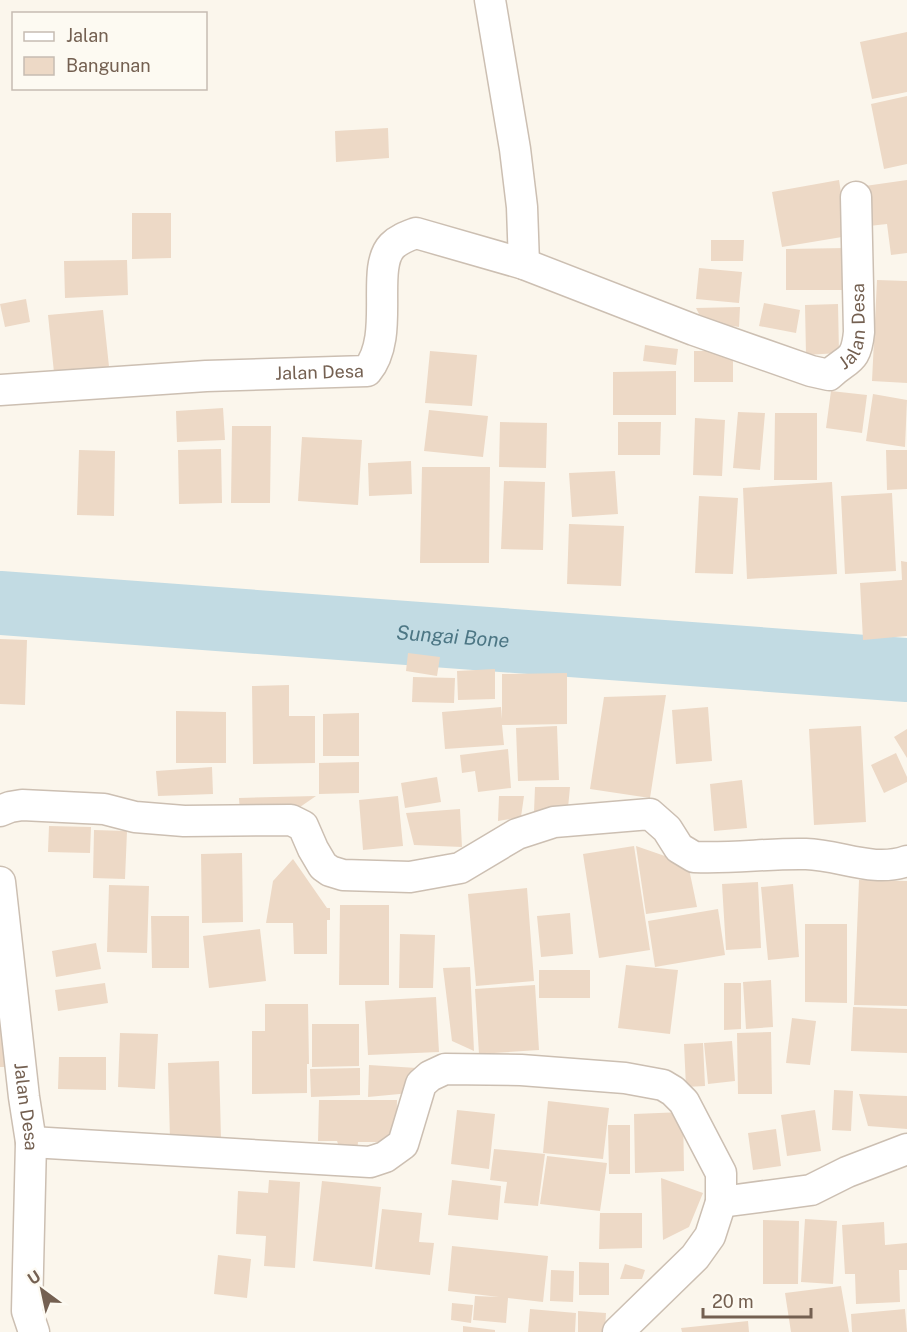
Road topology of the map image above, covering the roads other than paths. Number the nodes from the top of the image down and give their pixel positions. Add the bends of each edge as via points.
1 (489, 0) edge
2 (856, 196) dead end
3 (524, 264) junction
4 (0, 390) edge
5 (0, 811) edge
6 (907, 861) edge
7 (0, 882) edge
8 (31, 1142) junction
9 (907, 1149) edge
10 (721, 1202) junction
11 (34, 1332) edge
12 (618, 1332) edge

1 - 3 street via 515,149
2 - 3 street, Jalan Desa via 858,344 852,357 829,375 694,330
3 - 4 street, Jalan Desa via 421,233 402,239 391,248 384,264 380,345 367,371 206,376
5 - 6 street via 22,806 104,809 135,817 184,820 291,820 303,826 323,867 343,875 410,877 460,868 517,834 554,822 650,814 680,848 694,857 807,854 892,866
7 - 8 street, Jalan Desa
8 - 10 street via 370,1162 403,1144 421,1084 445,1069 625,1078 663,1085 684,1102 721,1173
8 - 11 street, Jalan Desa via 27,1311
9 - 10 street via 811,1190
10 - 12 street via 710,1236 695,1257

